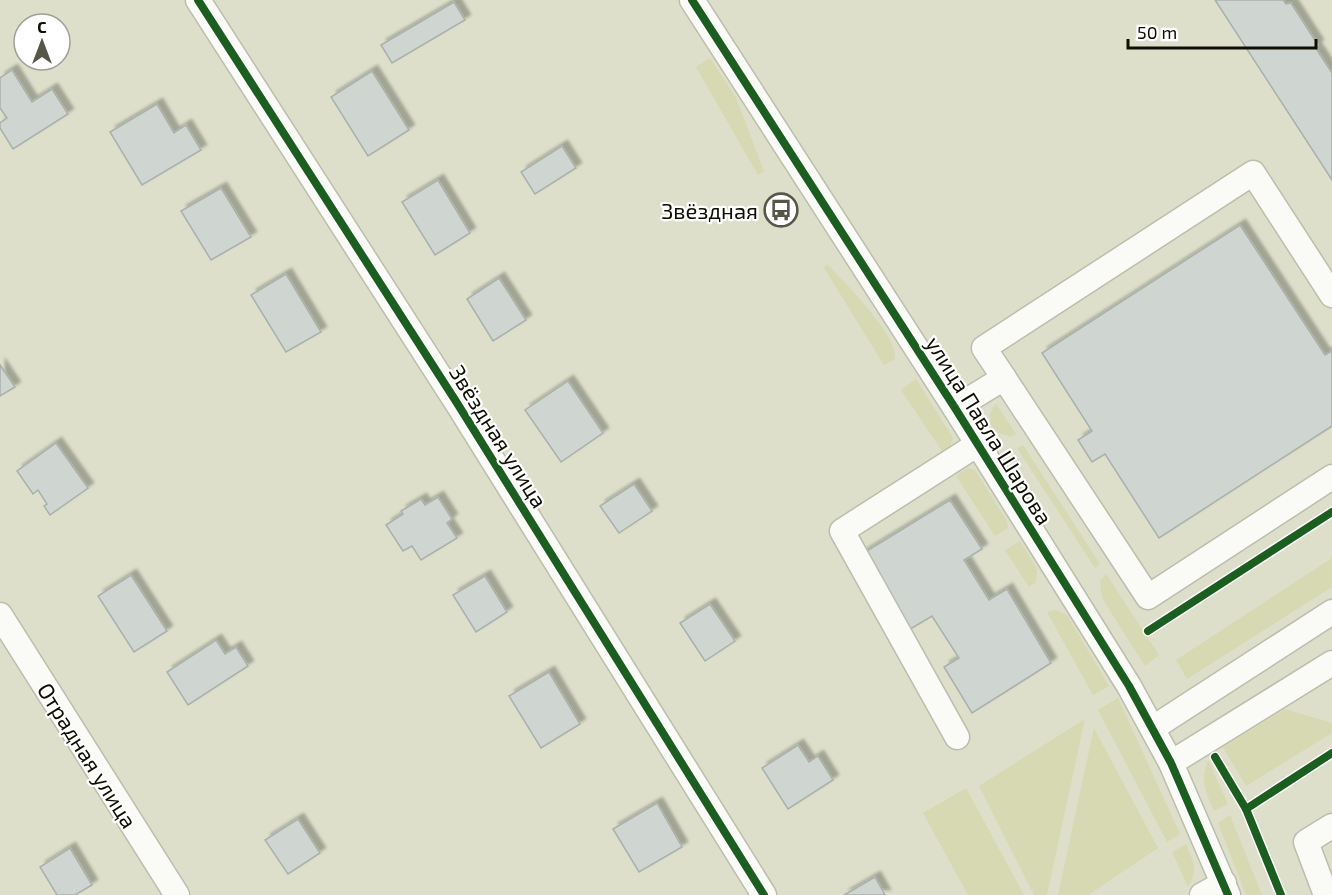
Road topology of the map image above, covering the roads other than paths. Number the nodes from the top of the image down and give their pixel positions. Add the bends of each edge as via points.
1 (198, 0) edge
2 (692, 0) edge
3 (1332, 295) edge
4 (1005, 378) junction
5 (955, 408) junction
6 (978, 444) junction
7 (1332, 477) edge
8 (1332, 612) edge
9 (0, 615) edge
10 (1332, 663) edge
11 (1153, 728) junction
12 (957, 737) dead end
13 (1171, 763) junction
14 (1332, 826) edge
15 (1226, 889) edge
16 (177, 895) edge
17 (764, 895) edge
18 (1202, 895) edge
19 (1326, 895) edge

1 - 17 street, Звёздная улица via 463,413
2 - 5 street, улица Павла Шарова
3 - 4 street via 1252,173 984,348
4 - 5 street
4 - 7 street via 1148,597
5 - 6 street, улица Павла Шарова
6 - 11 street, улица Павла Шарова
6 - 12 street via 842,531
8 - 11 street
9 - 16 street, Отрадная улица
10 - 13 street
11 - 13 street, улица Павла Шарова
13 - 15 street, улица Павла Шарова
14 - 19 street via 1306,842
15 - 18 street

